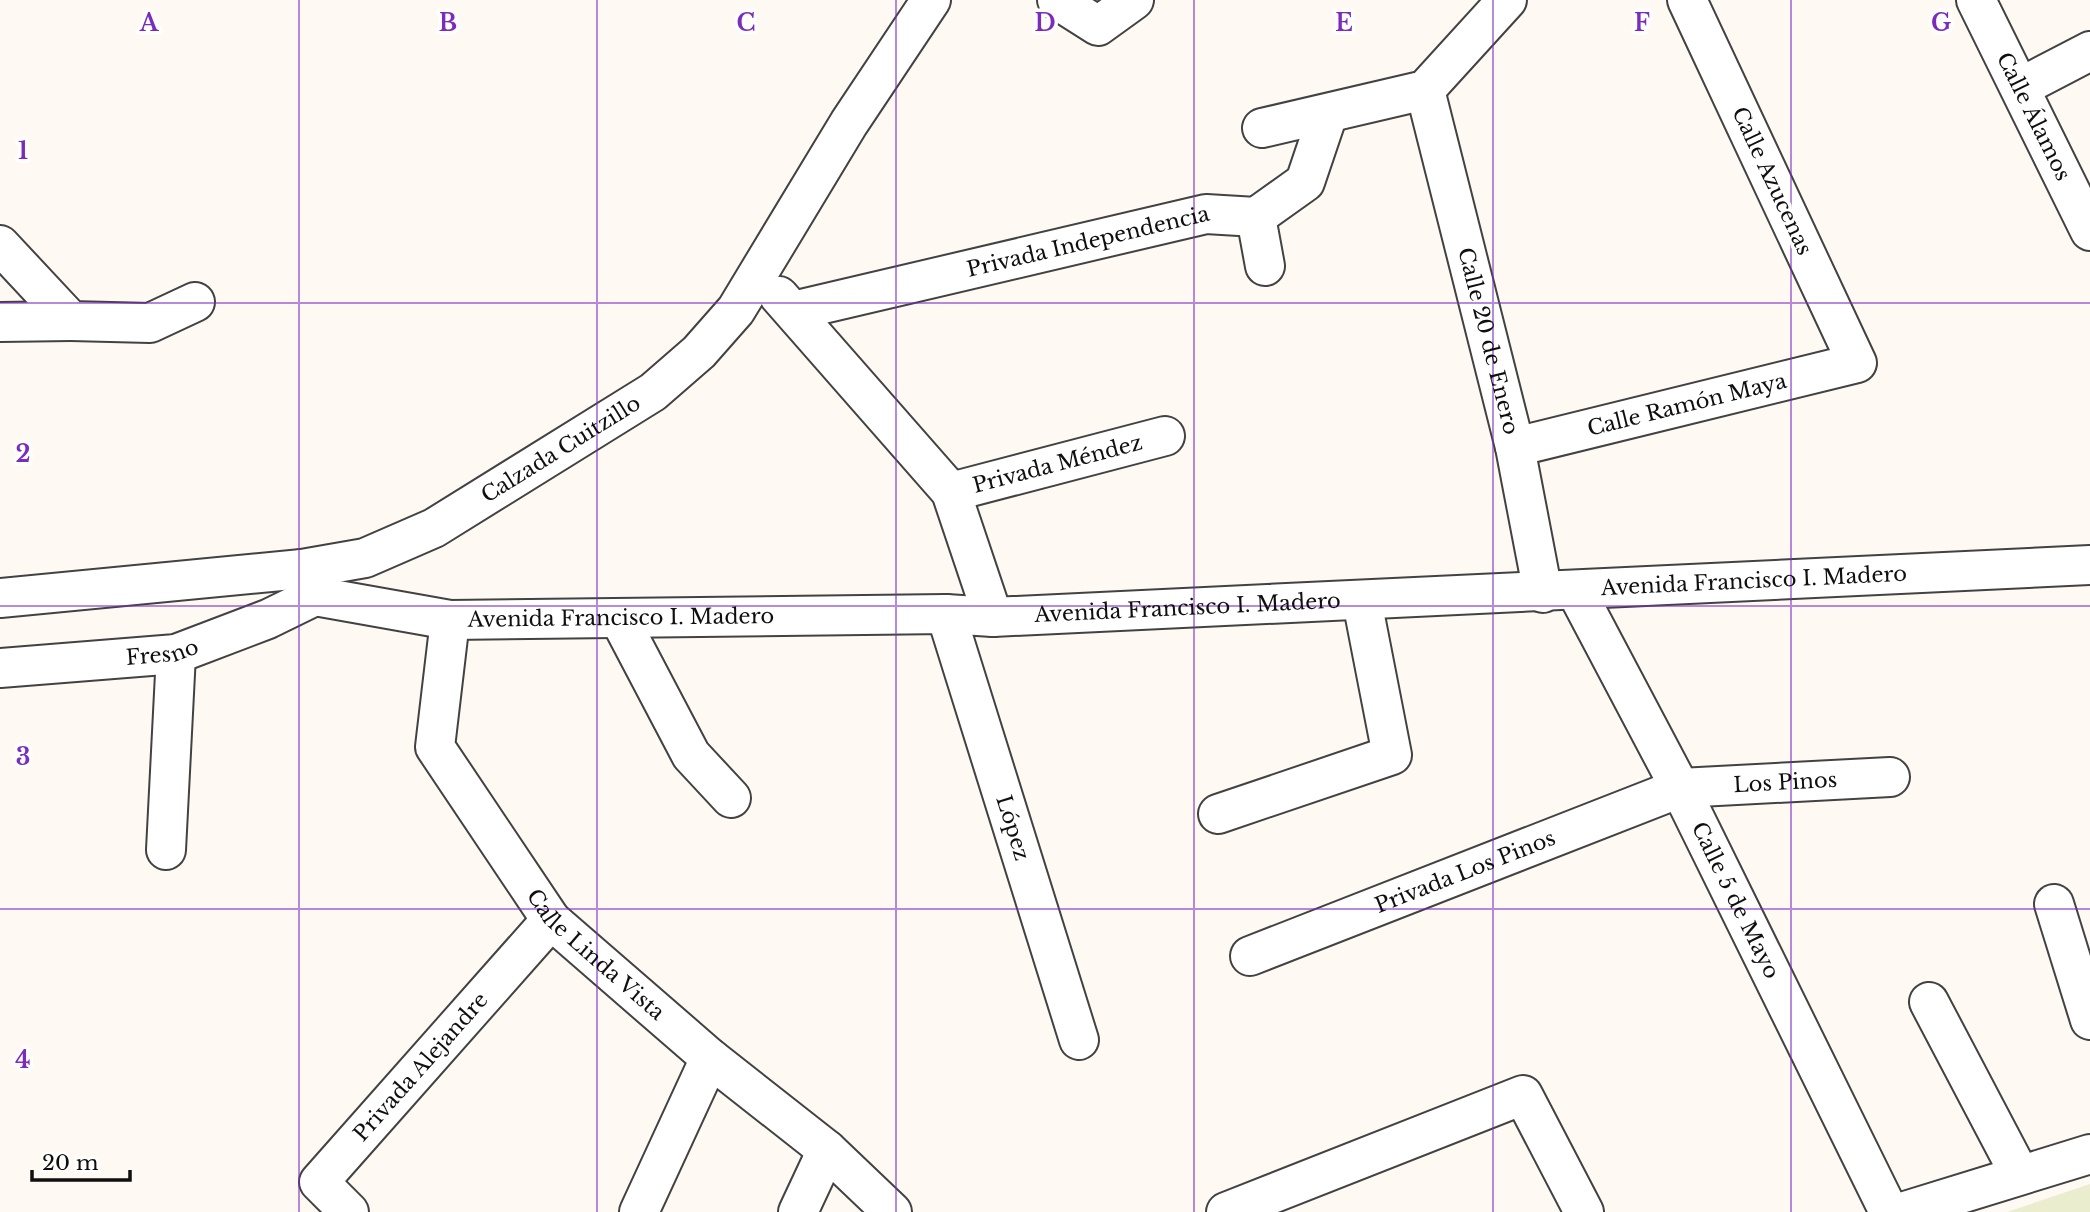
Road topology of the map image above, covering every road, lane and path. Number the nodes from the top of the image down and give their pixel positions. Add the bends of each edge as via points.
1 (931, 0) edge
2 (1057, 0) edge
3 (1134, 0) edge
4 (1507, 0) edge
5 (1687, 0) edge
6 (1976, 0) edge
7 (2090, 51) edge
8 (2021, 87) junction
9 (1425, 90) junction
10 (1328, 114) junction
11 (1262, 128) dead end
12 (1256, 217) junction
13 (2090, 231) edge
14 (0, 245) edge
15 (1265, 266) dead end
16 (759, 274) junction
17 (195, 302) dead end
18 (793, 311) junction
19 (71, 321) junction
20 (0, 322) edge
21 (1857, 363) joint
22 (1166, 436) dead end
23 (1515, 447) junction
24 (951, 492) junction
25 (2090, 565) edge
26 (309, 582) junction
27 (1559, 592) junction
28 (0, 598) edge
29 (1362, 601) junction
30 (946, 614) junction
31 (993, 617) junction
32 (619, 618) junction
33 (450, 620) junction
34 (176, 654) junction
35 (0, 668) edge
36 (1890, 777) dead end
37 (1680, 788) junction
38 (731, 798) dead end
39 (1218, 814) dead end
40 (166, 850) dead end
41 (2054, 904) dead end
42 (551, 919) junction
43 (1250, 956) dead end
44 (1929, 1002) dead end
45 (2090, 1020) edge
46 (1079, 1040) dead end
47 (710, 1058) junction
48 (827, 1150) junction
49 (2090, 1154) edge
50 (2020, 1175) junction
51 (349, 1212) edge
52 (639, 1212) edge
53 (798, 1212) edge
54 (892, 1212) edge
55 (1226, 1212) edge
56 (1584, 1212) edge
57 (1889, 1212) edge
58 (1902, 1212) edge

1 - 16 street, Calzada Cuitzillo via 849,123
2 - 3 street via 1098,26
4 - 9 street
5 - 21 street, Calle Azucenas
6 - 8 street, Calle Álamos
7 - 8 street
8 - 13 street, Calle Álamos
9 - 10 street
9 - 23 street, Calle 20 de Enero
10 - 11 street
10 - 12 street via 1305,182
12 - 15 street
12 - 18 street, Privada Independencia via 1206,214
14 - 19 street
16 - 18 street
16 - 26 street, Calzada Cuitzillo via 736,310 699,352 653,392 435,528
17 - 19 street via 150,323
18 - 24 street
19 - 20 street
21 - 23 street, Calle Ramón Maya
22 - 24 street, Privada Méndez
23 - 27 street, Calle 20 de Enero
24 - 31 street
25 - 27 street, Avenida Francisco I. Madero
26 - 28 street, Calzada Cuitzillo
26 - 33 street, Avenida Francisco I. Madero
26 - 34 street, Fresno via 268,620
27 - 29 street, Avenida Francisco I. Madero
27 - 37 street, Calle 5 de Mayo
29 - 31 street, Avenida Francisco I. Madero
29 - 39 street via 1392,755
30 - 31 street, Avenida Francisco I. Madero
30 - 32 street, Avenida Francisco I. Madero
30 - 46 street, López
32 - 33 street, Avenida Francisco I. Madero
32 - 38 street via 691,755
33 - 42 street, Calle Linda Vista via 435,747
34 - 35 street, Fresno
34 - 40 street
36 - 37 street, Los Pinos
37 - 43 street, Privada Los Pinos
37 - 57 street, Calle 5 de Mayo
41 - 45 street
42 - 47 street, Calle Linda Vista
42 - 51 street, Privada Alejandre via 319,1182
44 - 50 street
47 - 48 street, Calle Linda Vista
47 - 52 street
48 - 53 street
48 - 54 street, Calle Linda Vista
49 - 50 street
50 - 58 street
55 - 56 street via 1523,1095

